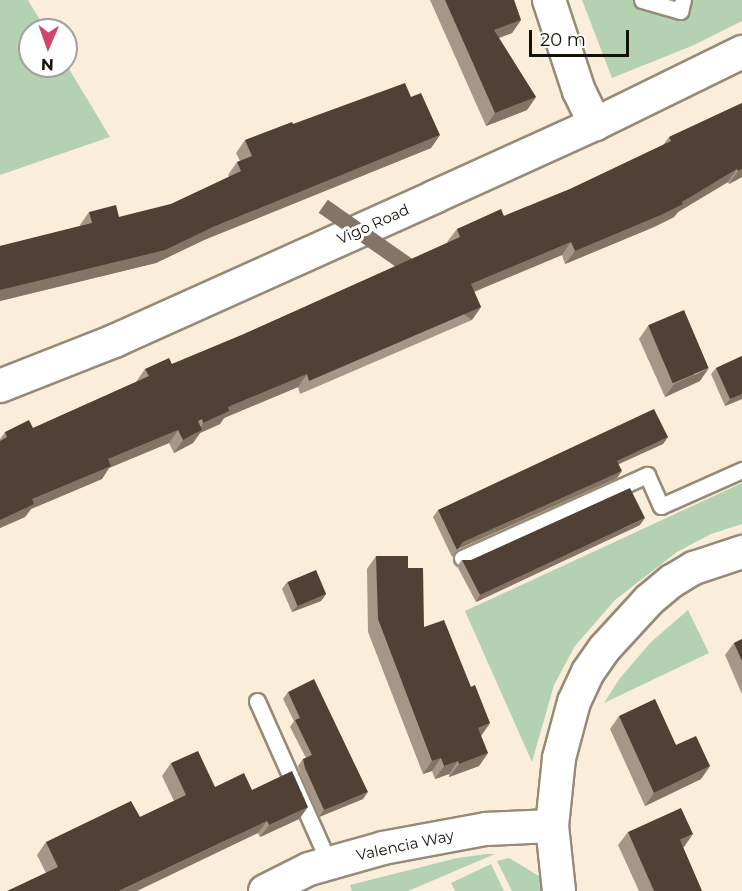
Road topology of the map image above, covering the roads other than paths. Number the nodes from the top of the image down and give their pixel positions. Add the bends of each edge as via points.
1 (549, 0) edge
2 (642, 0) edge
3 (683, 0) edge
4 (742, 52) edge
5 (595, 124) junction
6 (0, 387) edge
7 (742, 470) edge
8 (742, 552) edge
9 (462, 558) edge
10 (257, 701) dead end
11 (552, 826) junction
12 (329, 863) junction
13 (265, 891) edge
14 (559, 891) edge

1 - 5 street via 579,91
2 - 3 lane via 680,11
4 - 5 street, Vigo Road
5 - 6 street, Vigo Road via 114,341
7 - 9 lane via 661,507 647,475
8 - 11 street via 694,568 672,581 649,600 588,672 565,730
10 - 12 lane
11 - 12 street, Valencia Way via 441,836
11 - 14 street
12 - 13 street, Valencia Way

